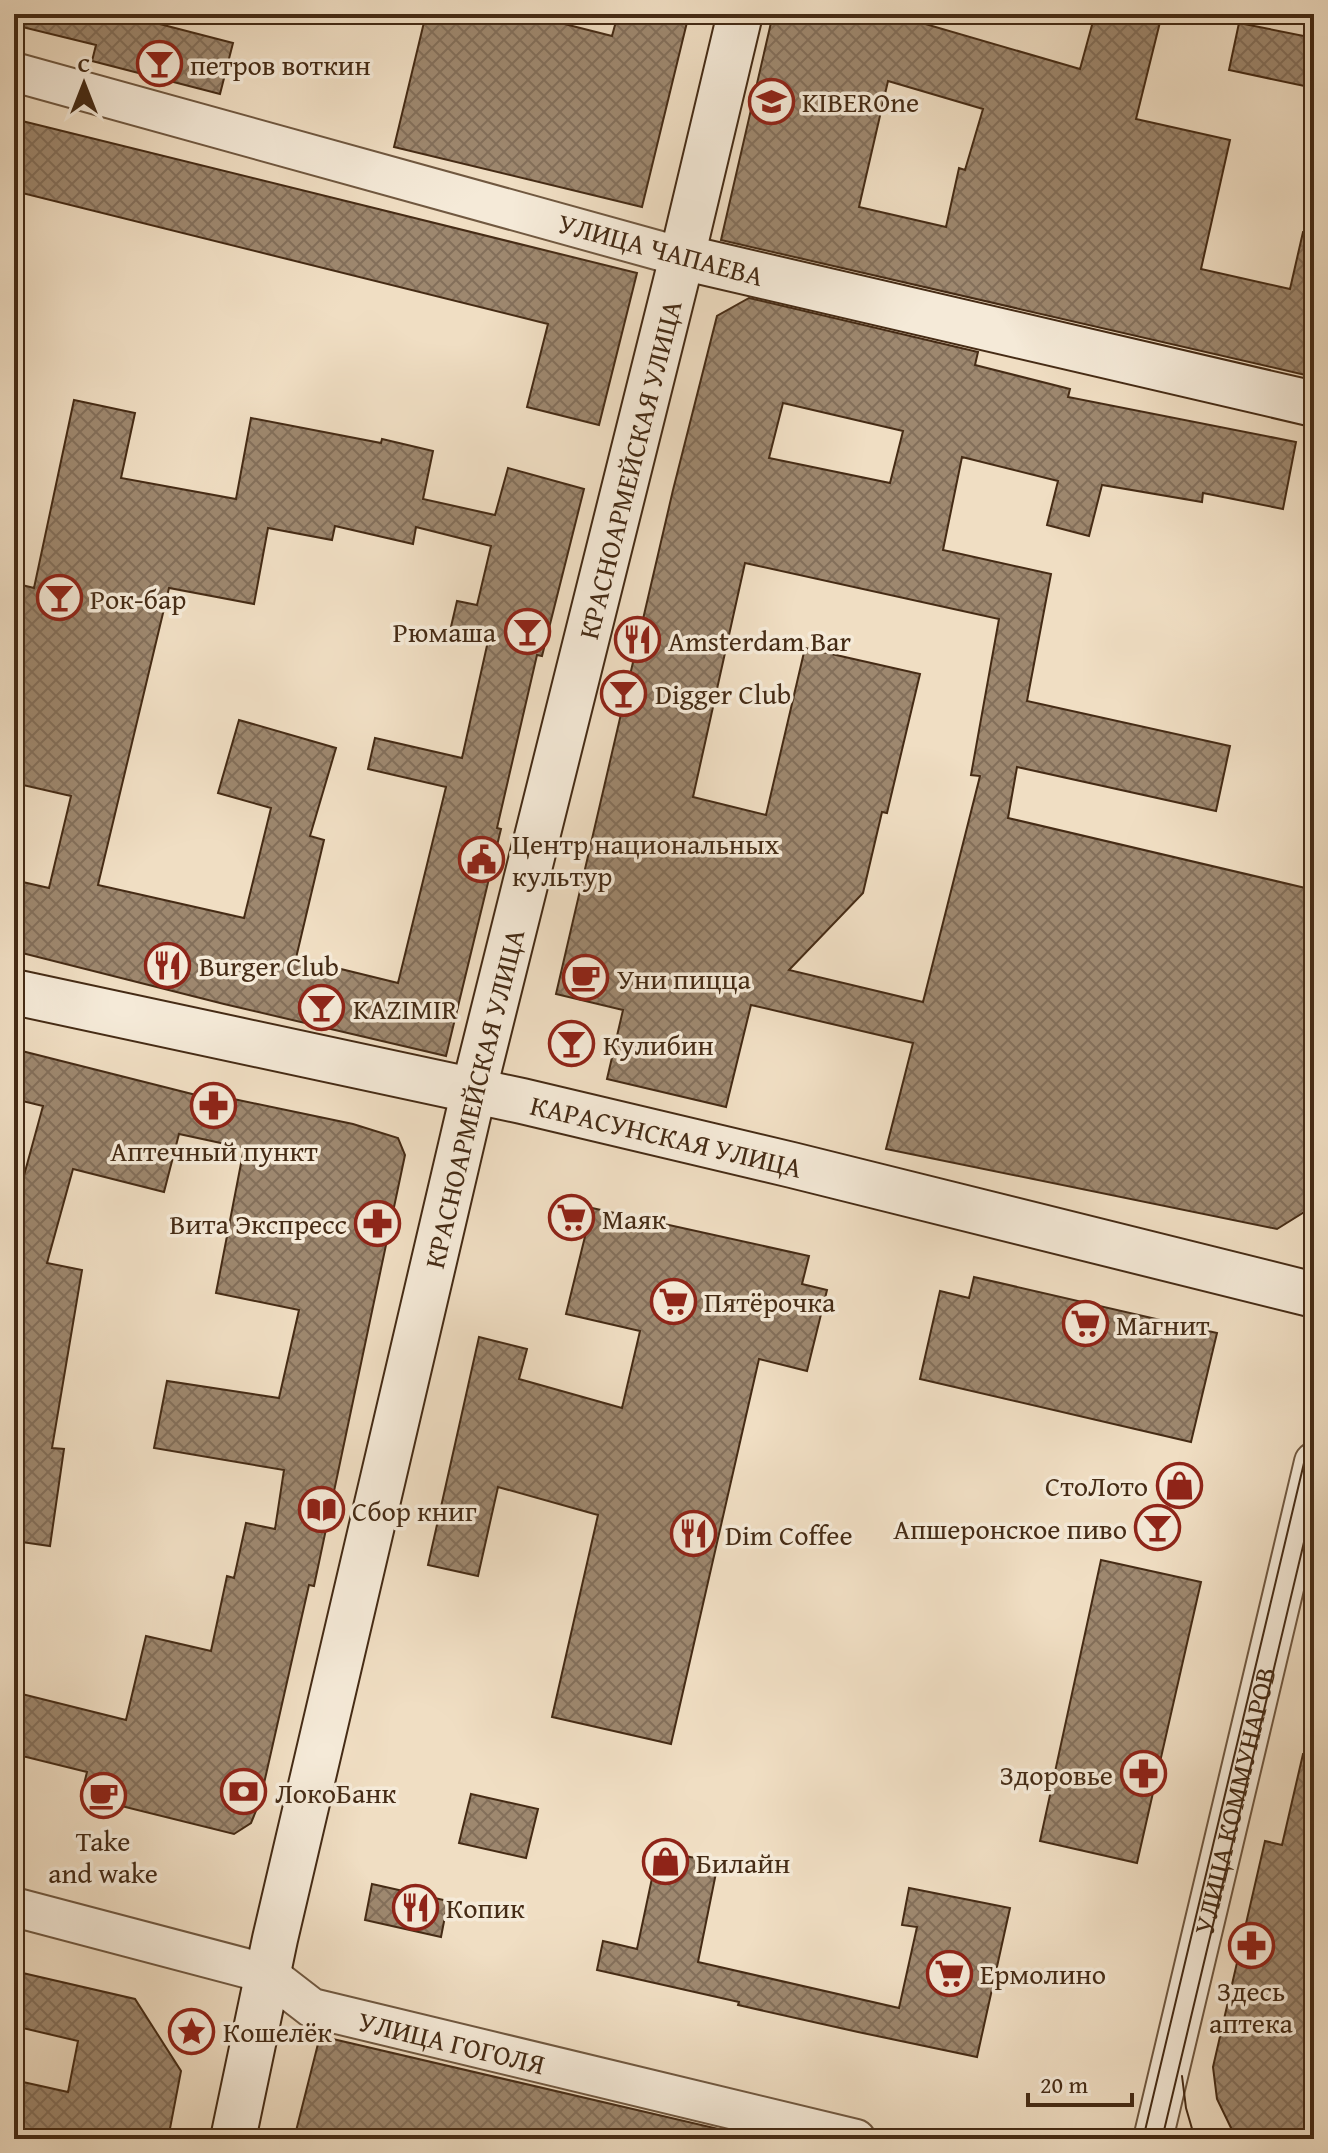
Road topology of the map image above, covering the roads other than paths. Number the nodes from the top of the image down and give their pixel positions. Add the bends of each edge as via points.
1 (740, 14) edge
2 (14, 72) edge
3 (682, 257) junction
4 (1314, 404) edge
5 (14, 992) edge
6 (474, 1091) junction
7 (1314, 1295) edge
8 (1314, 1462) edge
9 (14, 1907) edge
10 (268, 1974) junction
11 (233, 2139) edge
12 (856, 2139) edge
13 (1153, 2139) edge

1 - 3 street, КРАСНОАРМЕЙСКАЯ УЛИЦА
2 - 3 street, УЛИЦА ЧАПАЕВА
3 - 4 street, УЛИЦА ЧАПАЕВА
3 - 6 street, КРАСНОАРМЕЙСКАЯ УЛИЦА
5 - 6 street, КАРАСУНСКАЯ УЛИЦА
6 - 7 street, КАРАСУНСКАЯ УЛИЦА
6 - 10 street, КРАСНОАРМЕЙСКАЯ УЛИЦА
8 - 13 street, УЛИЦА КОММУНАРОВ
9 - 10 street, УЛИЦА ГОГОЛЯ
10 - 11 street, КРАСНОАРМЕЙСКАЯ УЛИЦА
10 - 12 street, УЛИЦА ГОГОЛЯ via 312,2008

